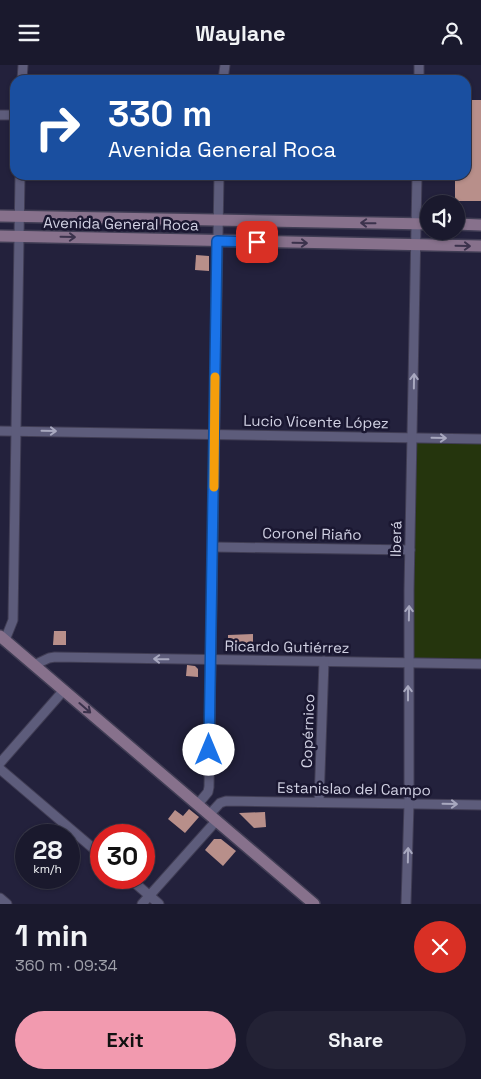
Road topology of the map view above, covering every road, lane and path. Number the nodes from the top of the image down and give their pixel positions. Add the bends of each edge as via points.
1 (20, 180) edge
2 (219, 180) edge
3 (417, 180) edge
4 (0, 216) edge
5 (20, 216) junction
6 (218, 220) junction
7 (417, 224) junction
8 (465, 224) edge
9 (481, 225) edge
10 (0, 236) edge
11 (20, 236) junction
12 (217, 241) junction
13 (416, 245) junction
14 (481, 246) edge
15 (0, 431) edge
16 (16, 431) junction
17 (215, 434) junction
18 (413, 438) junction
19 (481, 439) edge
20 (213, 547) junction
21 (410, 549) junction
22 (3, 638) edge
23 (210, 659) junction
24 (324, 661) junction
25 (408, 662) junction
26 (481, 664) edge
27 (34, 665) junction
28 (64, 690) junction
29 (0, 763) edge
30 (0, 769) edge
31 (319, 802) junction
32 (409, 804) junction
33 (198, 805) junction
34 (481, 805) edge
35 (213, 817) junction
36 (90, 846) edge
37 (142, 889) edge
38 (150, 896) junction
39 (0, 898) edge
40 (7, 904) edge
41 (142, 904) edge
42 (159, 904) edge
43 (314, 904) edge
44 (406, 904) edge

1 - 5 street
2 - 6 street
3 - 7 street, Iberá
4 - 5 main road, Avenida General Roca
5 - 6 main road, Avenida General Roca
5 - 11 street
7 -> 6 main road, Avenida General Roca
6 - 12 street
7 - 13 street, Iberá
8 - 9 main road
10 - 11 main road, Avenida General Roca
11 -> 12 main road, Avenida General Roca
11 - 16 street
12 -> 13 main road, Avenida General Roca
12 - 17 street
13 -> 14 main road, Avenida General Roca
18 -> 13 street, Iberá
15 - 16 street, Lucio Vicente López
16 -> 17 street, Lucio Vicente López
16 - 22 street via 13,620
17 - 18 street, Lucio Vicente López
17 - 20 street
18 -> 19 street, Lucio Vicente López
18 - 21 street, Iberá
20 - 21 street, Coronel Riaño
20 - 23 street
25 -> 21 street, Iberá
22 - 27 main road
23 - 24 street, Ricardo Gutiérrez
23 -> 27 street, Ricardo Gutiérrez via 55,657
23 - 33 street via 209,787
24 - 25 street, Ricardo Gutiérrez
24 - 31 street, Copérnico
25 - 26 street, Ricardo Gutiérrez
32 -> 25 street, Iberá
27 - 28 main road
28 - 29 street
28 -> 33 main road
30 - 36 street
31 - 32 street, Estanislao del Campo
31 - 35 street, Estanislao del Campo via 226,801 220,803
32 -> 34 street, Estanislao del Campo
44 -> 32 street, Iberá
33 - 35 main road
35 - 38 street
35 - 43 main road
37 - 38 street
38 - 41 street
38 - 42 street
39 - 40 street

